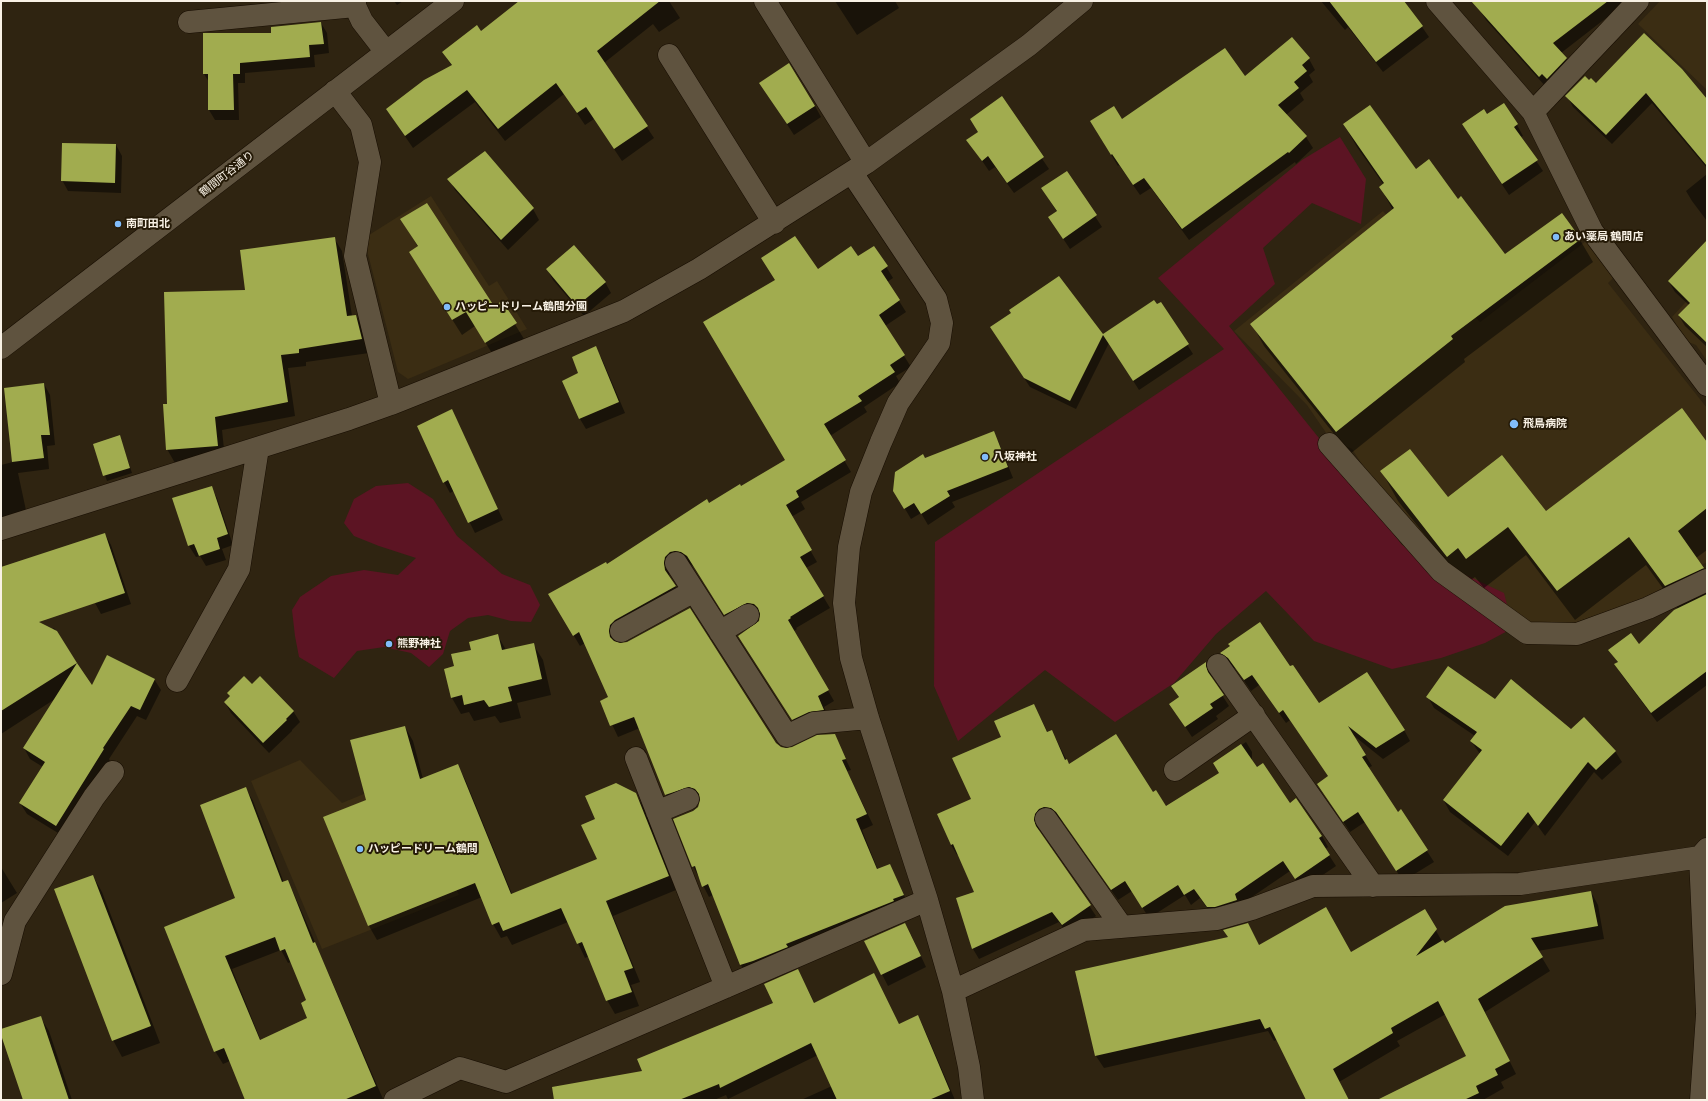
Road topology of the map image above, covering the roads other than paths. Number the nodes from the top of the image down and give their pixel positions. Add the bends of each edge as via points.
1 (453, 1) edge
2 (765, 1) edge
3 (1082, 1) edge
4 (1437, 1) edge
5 (1638, 1) edge
6 (355, 3) edge
7 (189, 22) dead end
8 (386, 52) junction
9 (669, 55) dead end
10 (335, 91) junction
11 (1533, 112) junction
12 (859, 168) junction
13 (774, 223) junction
14 (1, 348) edge
15 (1707, 385) edge
16 (391, 404) junction
17 (1329, 444) dead end
18 (258, 448) junction
19 (1, 529) edge
20 (676, 563) dead end
21 (1707, 580) edge
22 (694, 591) junction
23 (748, 615) dead end
24 (621, 631) dead end
25 (720, 632) junction
26 (1218, 665) dead end
27 (177, 680) dead end
28 (1254, 716) junction
29 (868, 718) junction
30 (636, 758) dead end
31 (1176, 770) dead end
32 (113, 772) dead end
33 (688, 799) dead end
34 (657, 812) junction
35 (1046, 818) dead end
36 (1704, 853) edge
37 (1373, 886) junction
38 (927, 900) junction
39 (1122, 927) junction
40 (1, 974) edge
41 (726, 987) junction
42 (953, 991) junction
43 (1707, 1013) edge
44 (395, 1100) edge
45 (973, 1100) edge
46 (1701, 1100) edge

1 - 8 street, 鶴間町谷通り
2 - 12 street
3 - 12 street via 1029,45
4 - 11 street
5 - 11 street
6 - 7 street
6 - 8 street via 362,20
8 - 10 street, 鶴間町谷通り
9 - 13 street
10 - 14 street, 鶴間町谷通り
10 - 16 street via 361,125 370,162 355,256
11 - 15 street via 1592,231
12 - 13 street
12 - 29 street via 936,299 942,323 938,343 898,403 881,442 861,492 849,547 844,603 851,658
13 - 16 street via 624,311
16 - 18 street
17 - 21 street via 1441,571 1527,633 1577,634 1648,608
18 - 19 street
18 - 27 street via 239,570
20 - 22 street
22 - 24 street
22 - 25 street
23 - 25 street
25 - 29 street via 787,736 814,723
26 - 28 street
28 - 31 street
28 - 37 street
29 - 38 street
30 - 34 street
32 - 40 street via 94,797 15,921
33 - 34 street
34 - 41 street
35 - 39 street
36 - 37 street via 1520,884
36 - 43 street
37 - 39 street via 1313,886 1217,919
38 - 41 street
38 - 42 street
39 - 42 street via 1084,930
41 - 44 street via 506,1082 460,1068
42 - 45 street via 969,1067
43 - 46 street

